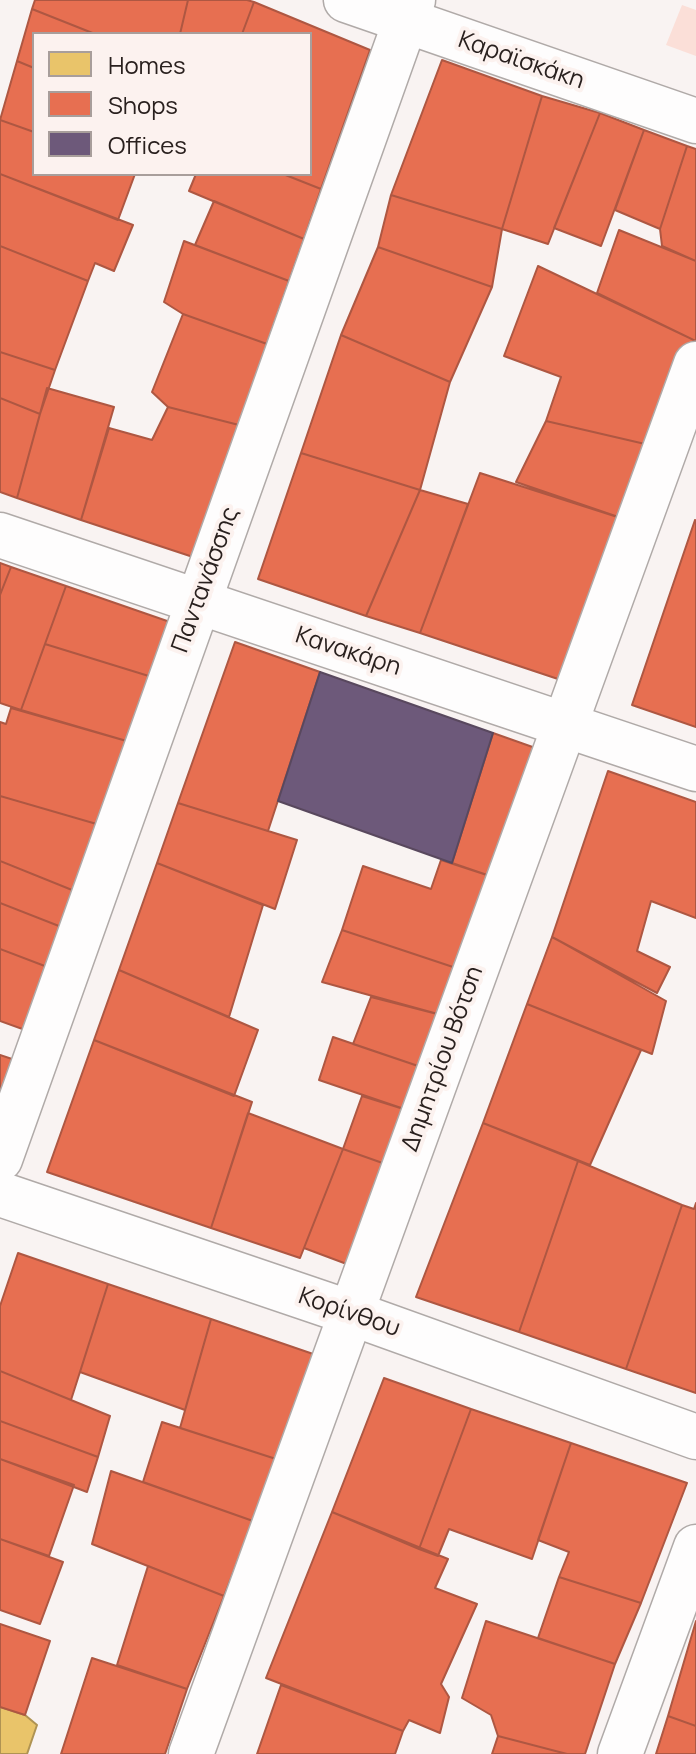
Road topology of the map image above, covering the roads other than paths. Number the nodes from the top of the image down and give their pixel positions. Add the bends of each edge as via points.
1 (346, 0) edge
2 (410, 10) edge
3 (696, 121) edge
4 (696, 364) edge
5 (0, 535) edge
6 (198, 602) junction
7 (565, 724) junction
8 (696, 769) edge
9 (0, 1159) edge
10 (0, 1194) edge
11 (351, 1313) junction
12 (696, 1437) edge
13 (696, 1547) edge
14 (191, 1754) edge
15 (620, 1754) edge

1 - 2 street, Καραϊσκάκη
2 - 3 street, Καραϊσκάκη
2 - 6 street, Παντανάσσης
4 - 7 street, Δημητρίου Βότση
5 - 6 street, Κανακάρη
6 - 7 street, Κανακάρη
6 - 9 street, Παντανάσσης
7 - 8 street, Κανακάρη
7 - 11 street, Δημητρίου Βότση
10 - 11 street, Κορίνθου
11 - 12 street, Κορίνθου
11 - 14 street, Δημητρίου Βότση
13 - 15 street

